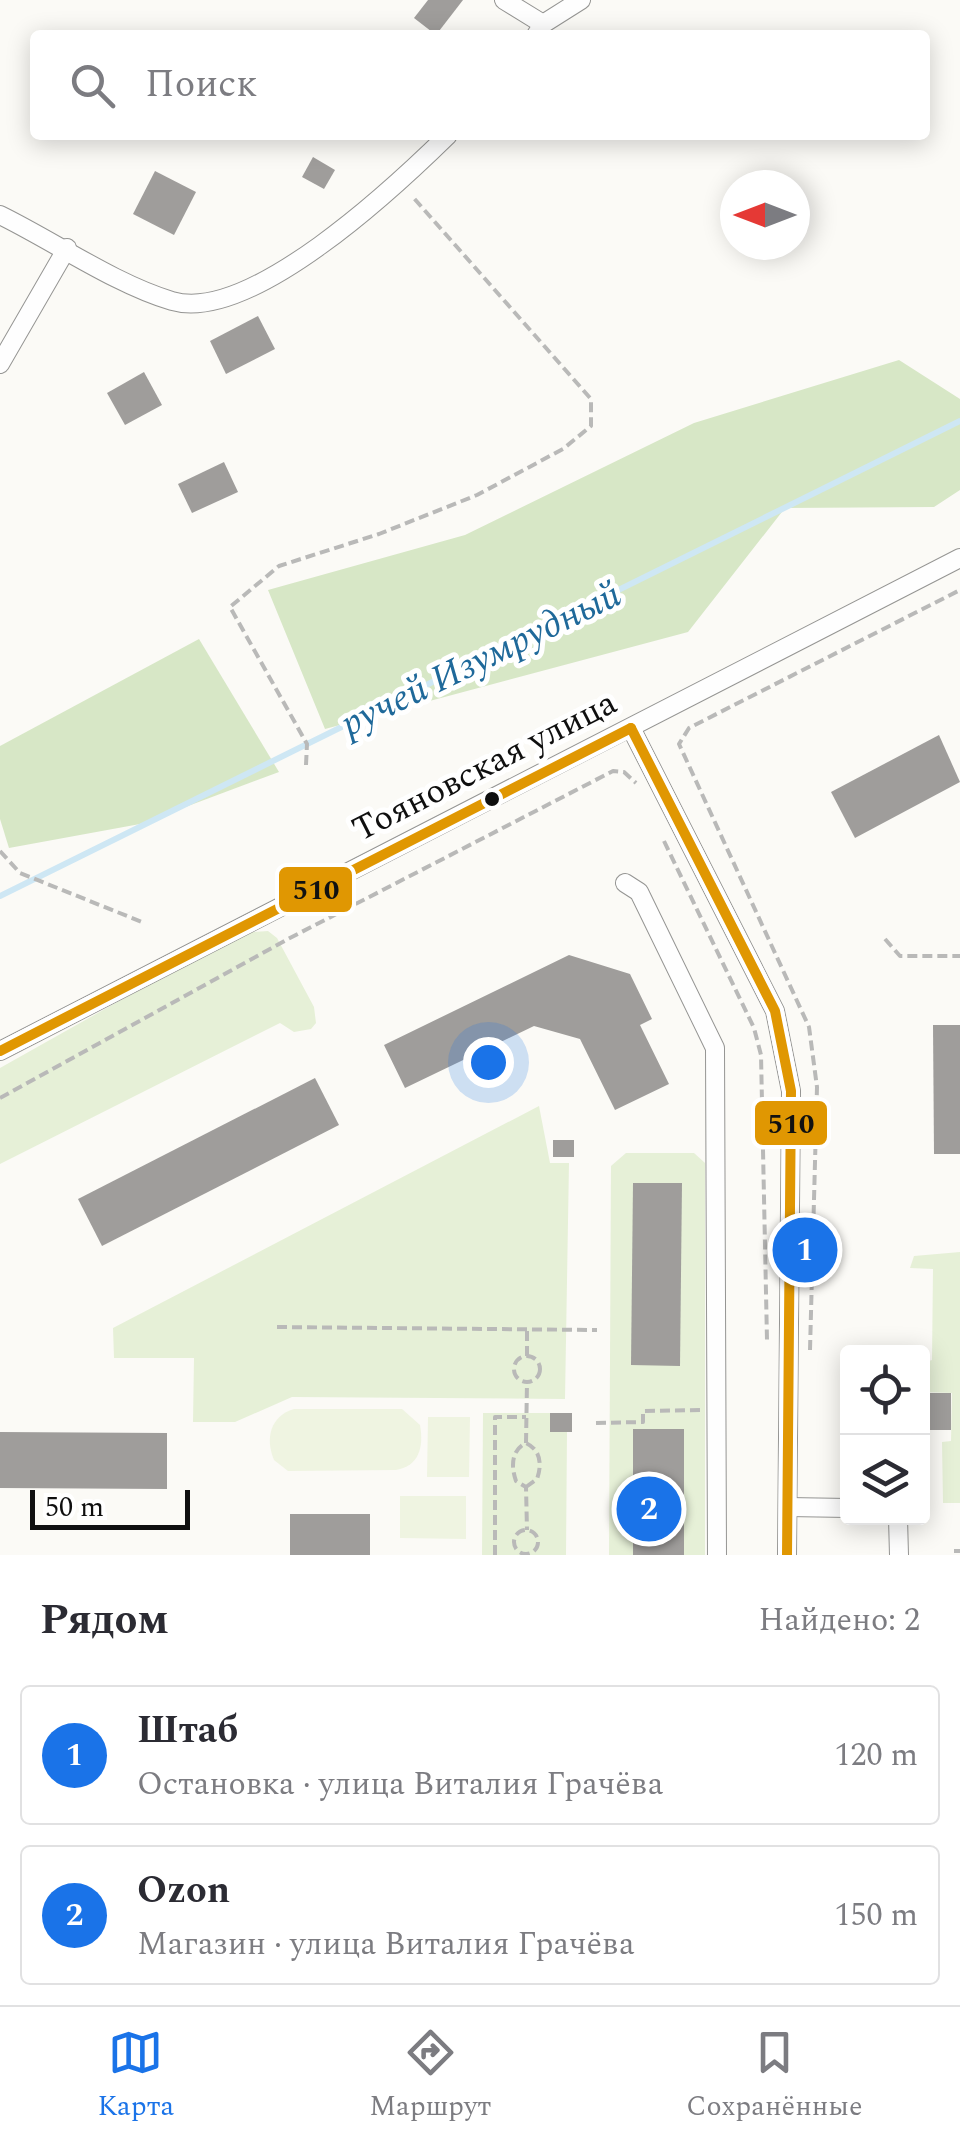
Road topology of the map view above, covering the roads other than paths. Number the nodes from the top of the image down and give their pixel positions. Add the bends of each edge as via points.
1 (504, 0) edge
2 (581, 0) edge
3 (539, 29) edge
4 (443, 140) edge
5 (0, 216) edge
6 (67, 248) junction
7 (0, 364) edge
8 (952, 562) edge
9 (631, 728) junction
10 (626, 883) dead end
11 (0, 1051) edge
12 (788, 1506) junction
13 (840, 1508) edge
14 (898, 1525) edge
15 (717, 1555) edge
16 (787, 1555) edge
17 (899, 1555) edge

1 - 3 street
2 - 3 street
4 - 6 street via 362,215 282,271 214,300 173,301
5 - 6 street
6 - 7 street
8 - 9 street, Тояновская улица
9 - 11 street, Тояновская улица
9 - 12 street via 775,1011 786,1050
10 - 15 street via 639,892 715,1048
12 - 13 street
12 - 16 street
14 - 17 street

